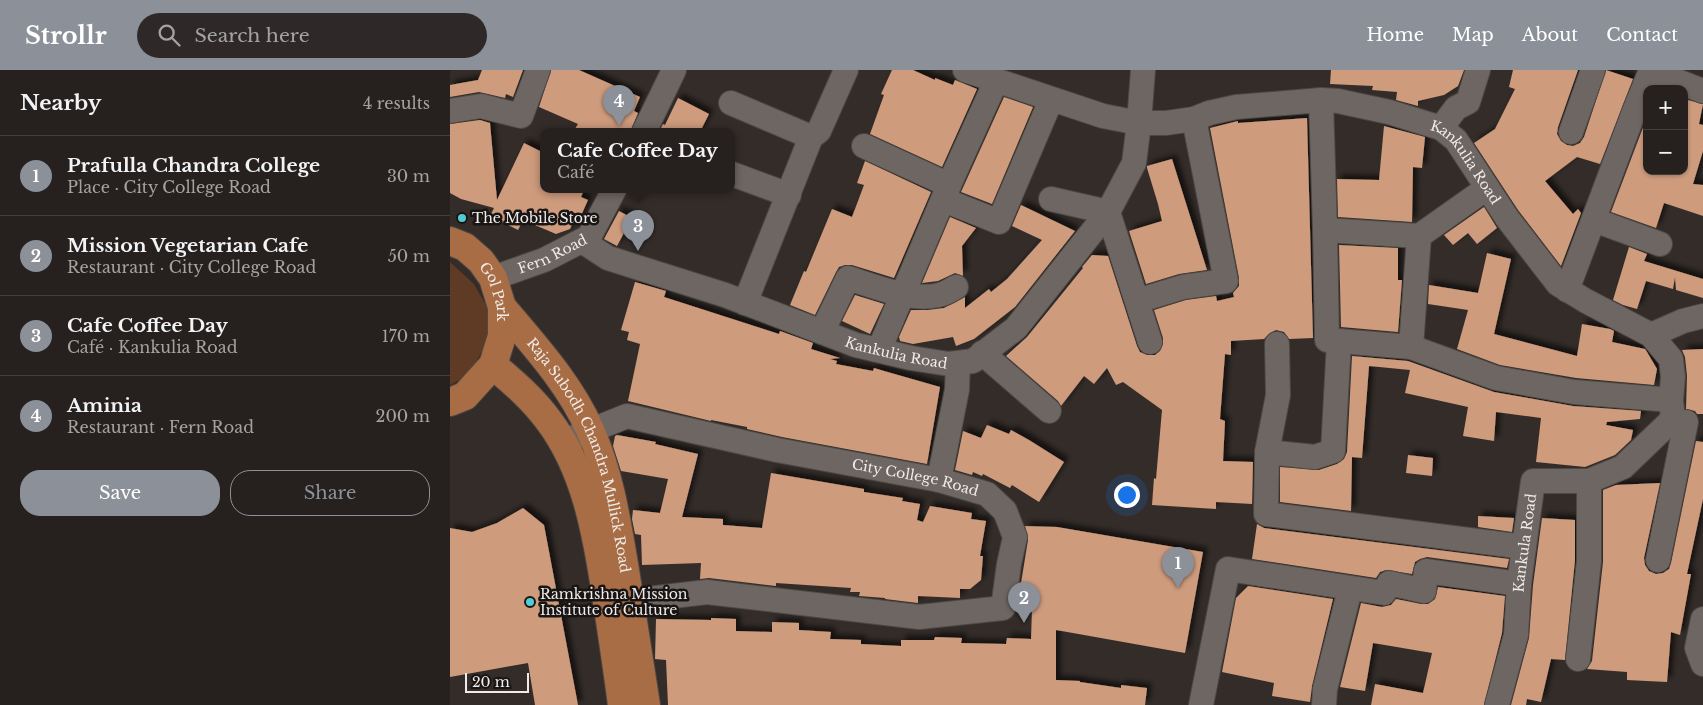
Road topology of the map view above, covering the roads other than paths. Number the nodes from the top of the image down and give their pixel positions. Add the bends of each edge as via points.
1 (538, 70) edge
2 (674, 70) edge
3 (846, 70) edge
4 (965, 70) edge
5 (1143, 70) edge
6 (1478, 70) edge
7 (1592, 70) edge
8 (1644, 72) edge
9 (996, 81) junction
10 (1703, 91) edge
11 (1051, 100) junction
12 (1321, 100) junction
13 (731, 103) dead end
14 (450, 111) edge
15 (1194, 120) junction
16 (1140, 123) junction
17 (646, 128) edge
18 (1441, 128) junction
19 (1570, 132) dead end
20 (811, 137) junction
21 (864, 146) dead end
22 (735, 175) edge
23 (1488, 188) junction
24 (612, 193) edge
25 (947, 193) junction
26 (788, 195) junction
27 (1051, 199) dead end
28 (1108, 212) junction
29 (1594, 220) junction
30 (1325, 230) junction
31 (1419, 236) junction
32 (450, 241) edge
33 (582, 241) junction
34 (1660, 244) dead end
35 (493, 278) junction
36 (956, 287) dead end
37 (1567, 290) junction
38 (904, 294) junction
39 (1137, 302) junction
40 (745, 303) junction
41 (502, 307) junction
42 (1703, 316) edge
43 (822, 332) junction
44 (1651, 335) junction
45 (1339, 341) junction
46 (1150, 342) dead end
47 (1277, 344) dead end
48 (1411, 347) junction
49 (880, 350) junction
50 (982, 353) junction
51 (958, 363) junction
52 (493, 365) junction
53 (450, 402) edge
54 (1049, 411) dead end
55 (1683, 416) edge
56 (590, 431) junction
57 (562, 442) junction
58 (1267, 452) junction
59 (940, 480) junction
60 (1589, 481) junction
61 (1524, 547) junction
62 (1658, 560) dead end
63 (1519, 584) junction
64 (1350, 589) junction
65 (630, 601) junction
66 (1703, 619) edge
67 (1578, 659) dead end
68 (1703, 664) edge
69 (622, 705) edge
70 (646, 705) edge
71 (1201, 705) edge
72 (1324, 705) edge
73 (1497, 705) edge

1 - 14 street via 521,116 481,106
2 - 17 street
3 - 20 street via 819,131
4 - 9 street, Kankulia Road
5 - 16 street
6 - 18 street via 1468,102 1456,108
7 - 19 street
8 - 10 street
8 - 29 street
9 - 11 street, Kankulia Road
9 - 25 street
11 - 16 street, Kankulia Road
11 - 25 street via 999,222
12 - 15 street, Kankulia Road via 1236,107
12 - 18 street, Kankulia Road via 1389,112
12 - 30 street
13 - 20 street
15 - 16 street, Kankulia Road
15 - 39 street via 1226,280 1183,286
16 - 28 street, Kankulia Road via 1134,164
18 - 23 street, Kankulia Road via 1456,140
20 - 26 street
21 - 25 street
22 - 26 street
23 - 31 street
23 - 37 street, Kankulia Road via 1534,255
24 - 33 street, Fern Road via 590,236
25 - 38 street
26 - 40 street
27 - 28 street
28 - 39 street
28 - 50 street, Kankulia Road via 1016,328
29 - 34 street
29 - 37 street
30 - 31 street
30 - 45 street via 1327,340
31 - 48 street
32 - 35 main road, Gol Park via 465,247
33 - 35 street, Fern Road via 544,260
33 - 40 street, Kankulia Road via 608,258
35 - 41 main road, Gol Park
36 - 38 street via 939,295
37 - 44 street, Kankulia Road
38 - 43 street via 848,278
38 - 49 street
39 - 46 street
40 - 43 street, Kankulia Road
41 - 52 main road, Gol Park via 502,336
41 - 56 main road, Raja Subodh Chandra Mullick Road via 560,379
42 - 44 street
43 - 49 street, Kankulia Road
44 - 55 street, Kankulia Road via 1671,359
45 - 48 street
45 - 58 street via 1333,451 1315,457
47 - 58 street via 1278,395
48 - 55 street via 1496,378
49 - 51 street, Kankulia Road
50 - 51 street, Kankulia Road via 973,361
50 - 54 street
51 - 59 street via 957,390
52 - 53 main road, Gol Park via 465,396
52 - 57 main road via 526,393
55 - 60 street, Kankula Road via 1623,468
55 - 62 street, Kankulia Road
56 - 57 street, City College Road
56 - 59 street, City College Road via 627,416 777,450
56 - 65 main road, Raja Subodh Chandra Mullick Road via 607,477
57 - 69 main road via 581,482 593,521
58 - 61 street via 1266,514
59 - 65 street, City College Road via 987,494 1005,511 1015,537 1003,608 919,617 708,592
60 - 61 street, Kankula Road via 1533,481
60 - 67 street via 1589,561
61 - 63 street, Kankula Road
63 - 64 street via 1426,571 1424,590 1389,583 1384,593
63 - 73 street, Kankula Road via 1516,635
64 - 71 street via 1228,569
64 - 72 street
65 - 70 main road, Raja Subodh Chandra Mullick Road
66 - 68 street via 1697,648

